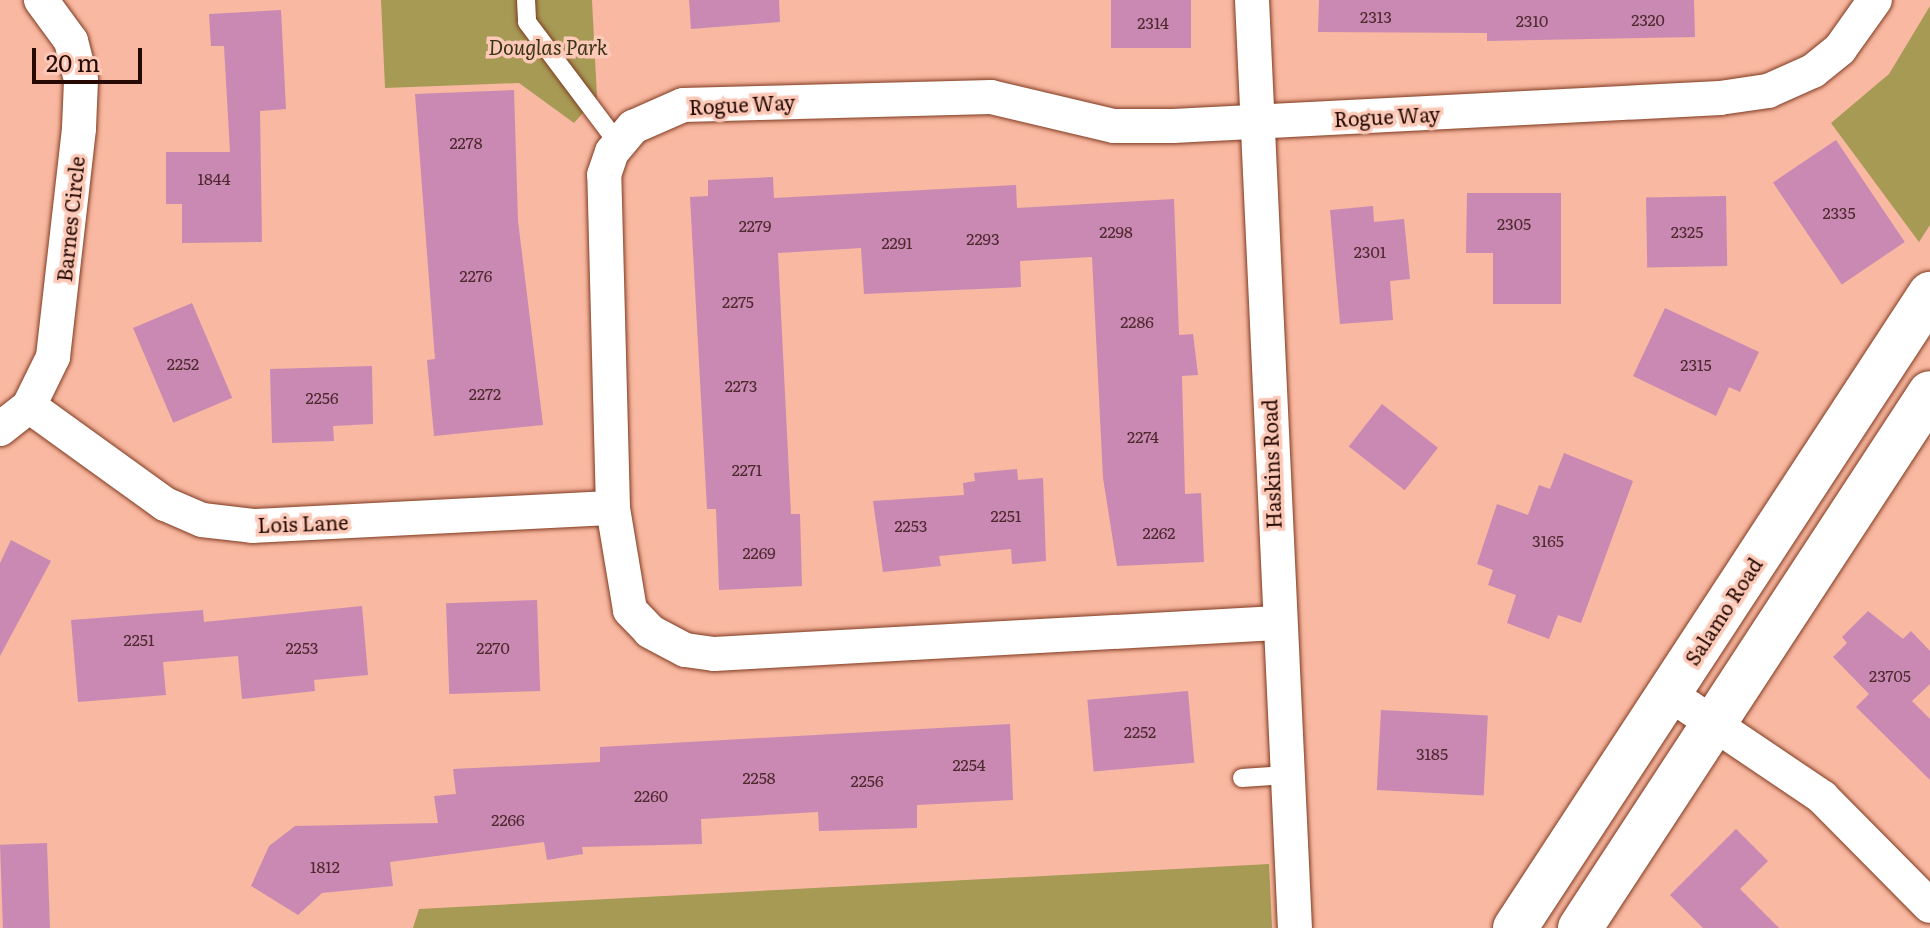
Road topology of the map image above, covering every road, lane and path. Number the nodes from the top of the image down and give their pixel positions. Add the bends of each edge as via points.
1 (41, 0) edge
2 (526, 0) edge
3 (1252, 0) edge
4 (1875, 0) edge
5 (1257, 123) junction
6 (618, 143) junction
7 (1930, 294) edge
8 (1930, 393) edge
9 (29, 406) junction
10 (0, 429) edge
11 (613, 508) junction
12 (1277, 623) junction
13 (1668, 693) junction
14 (1712, 721) junction
15 (1286, 775) junction
16 (1242, 778) dead end
17 (1930, 906) edge
18 (1295, 928) edge
19 (1515, 928) edge
20 (1580, 928) edge

1 - 9 street, Barnes Circle via 71,41 81,80 60,319 53,357
2 - 6 lane via 527,22
3 - 5 street, Haskins Road
4 - 5 street, Rogue Way via 1840,49 1813,71 1768,91
5 - 6 street, Rogue Way via 1114,126 991,97 918,97 683,105 653,114
5 - 12 street, Haskins Road
6 - 11 street, Rogue Way via 604,175
7 - 13 main road, Salamo Road
8 - 14 main road
9 - 10 street, Barnes Circle
9 - 11 street, Lois Lane via 165,504 202,520 253,526
11 - 12 street, Rogue Way via 630,610 650,631 685,650
12 - 15 street, Haskins Road
13 - 14 street
13 - 19 main road, Salamo Road
14 - 17 street via 1822,797
14 - 20 main road
15 - 16 lane
15 - 18 street, Haskins Road

